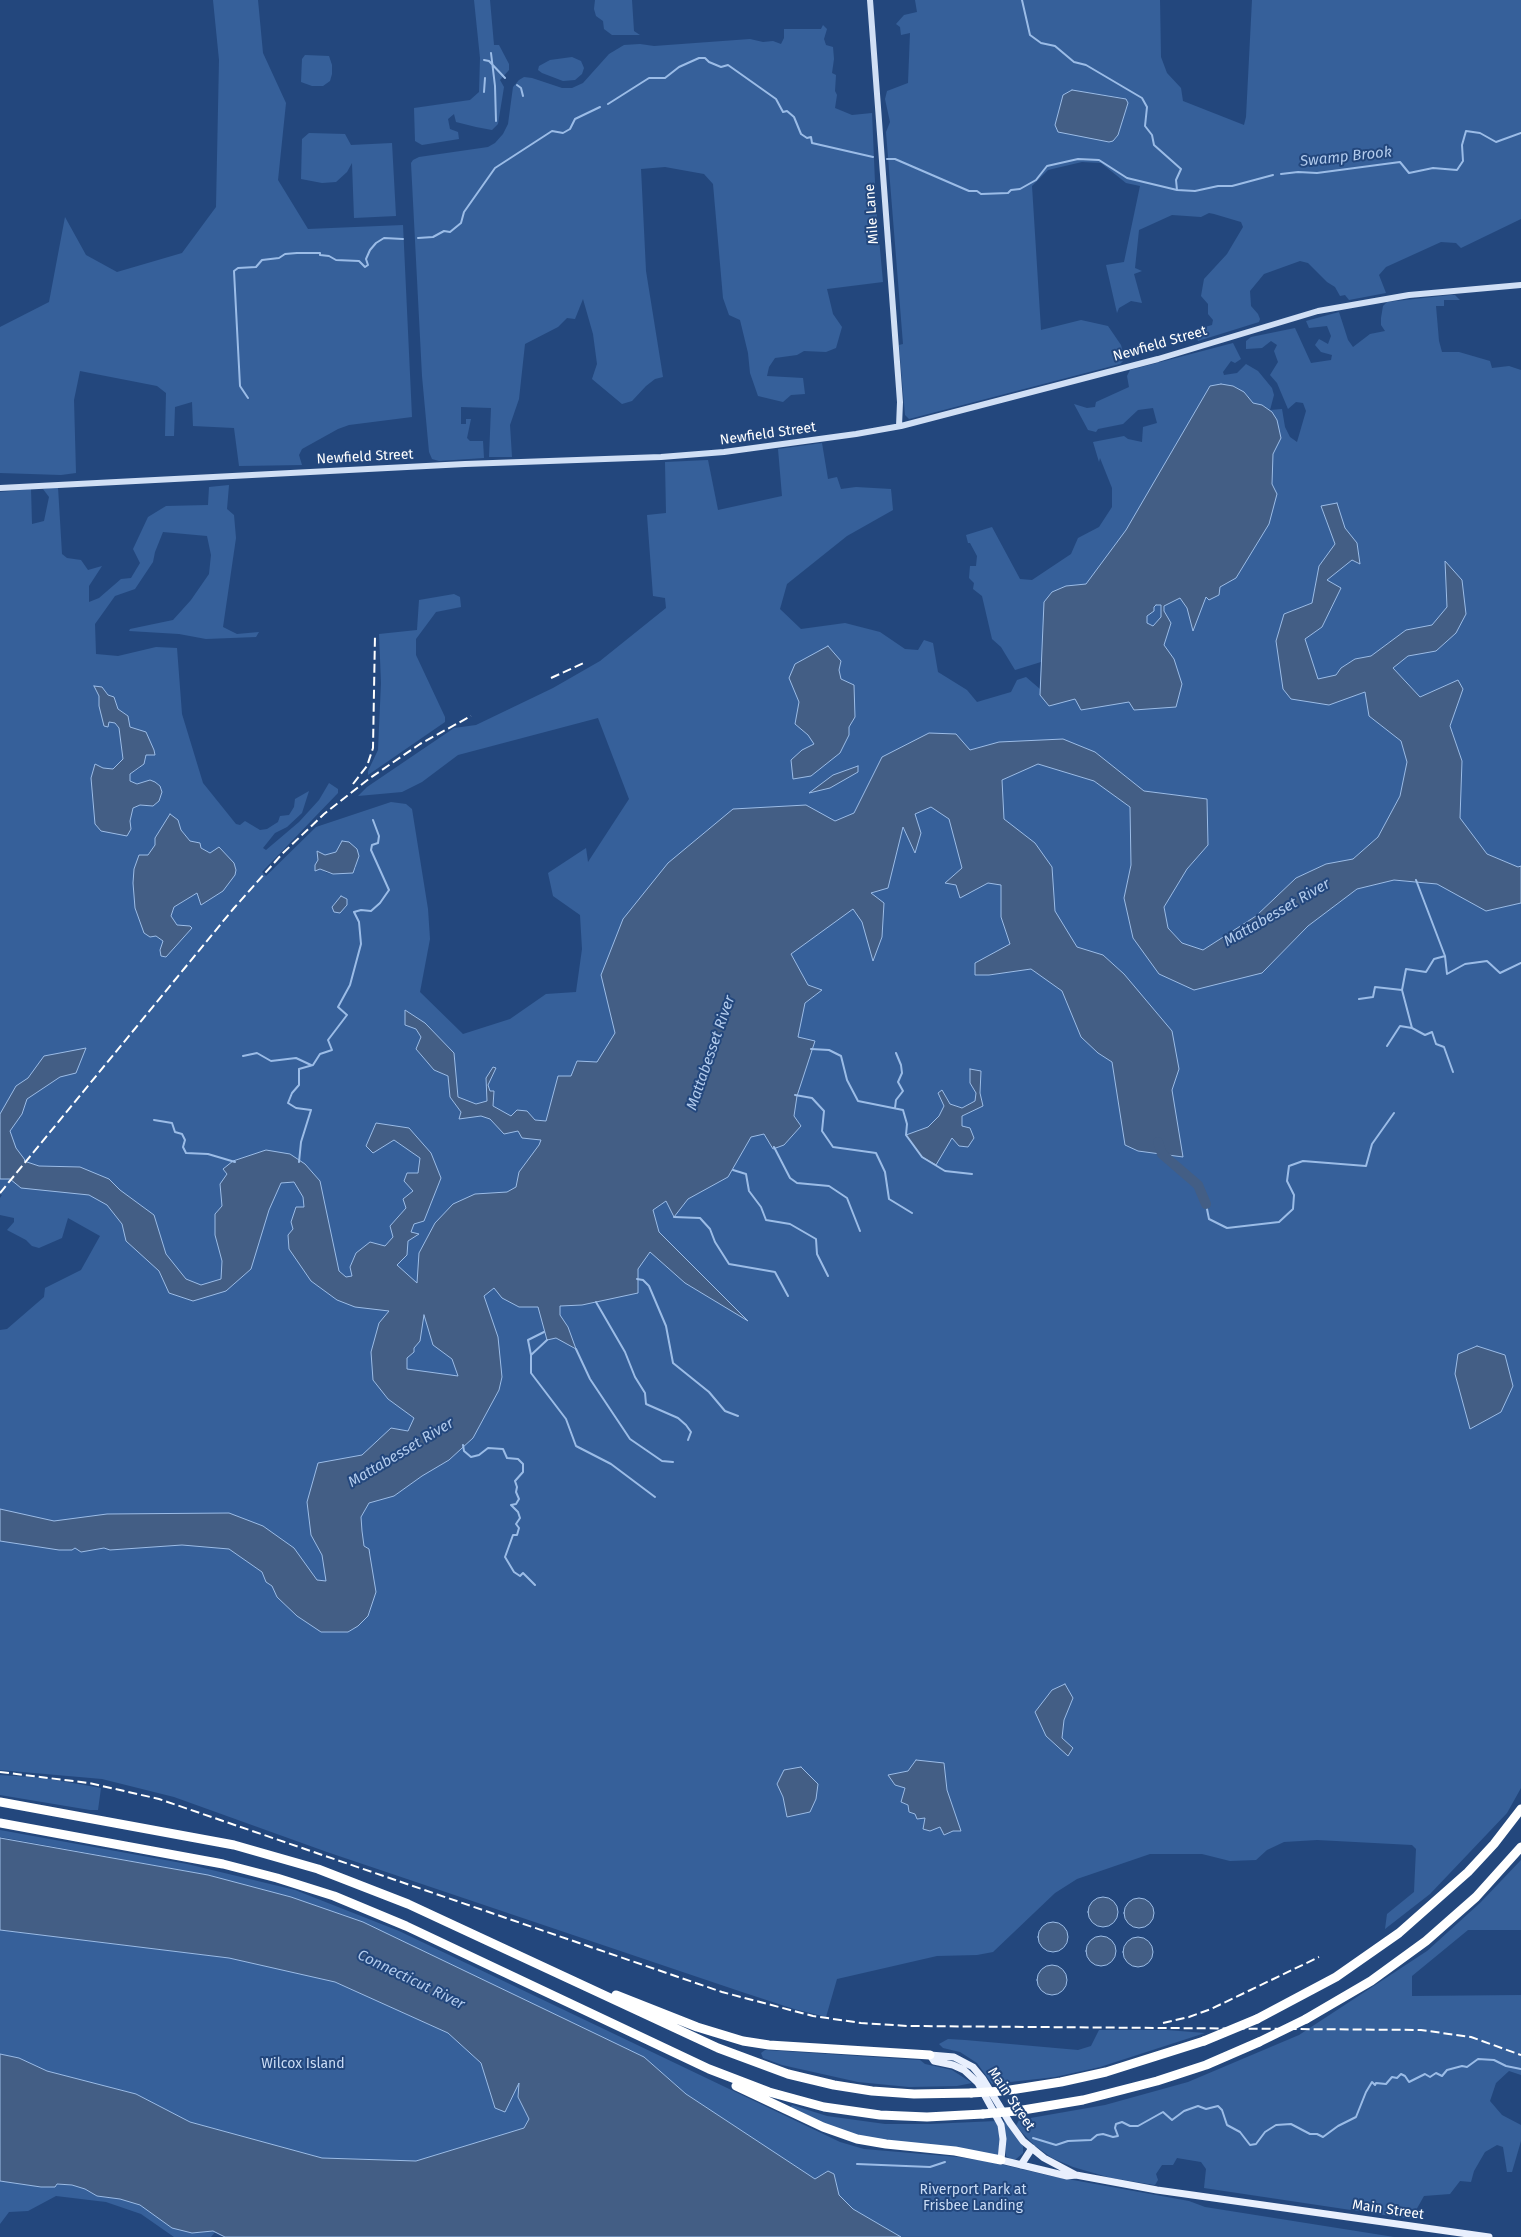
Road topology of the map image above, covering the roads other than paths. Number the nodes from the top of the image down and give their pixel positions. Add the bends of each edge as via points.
1 (870, 0) edge
2 (1521, 285) edge
3 (899, 426) junction
4 (0, 488) edge
5 (0, 1802) edge
6 (1521, 1810) edge
7 (0, 1823) edge
8 (1521, 1847) edge
9 (550, 1970) junction
10 (930, 2054) junction
11 (701, 2065) junction
12 (1032, 2148) junction
13 (1001, 2160) junction
14 (1021, 2165) junction
15 (1076, 2175) junction
16 (1489, 2237) edge

1 - 3 main road, Mile Lane via 900,402
2 - 3 main road, Newfield Street via 1418,294 1318,310 1158,359
3 - 4 main road, Newfield Street via 846,436 685,456
5 - 9 highway via 225,1843 299,1863 381,1892
6 - 9 highway, bridge via 1468,1872 1399,1933 1329,1981 1257,2019 1204,2041 1100,2074 1004,2091 914,2094 872,2091 788,2074 718,2048
7 - 11 highway via 208,1861 328,1894 406,1926
8 - 11 highway, bridge via 1476,1897 1426,1941 1376,1978 1259,2042 1157,2081 1083,2100 1017,2111 914,2116 843,2110 769,2092
9 - 10 highway via 574,1976 696,2027 743,2041
10 - 12 main road, Main Street via 956,2058 975,2069 1011,2126
10 - 13 main road, Main Street via 934,2061 955,2065 978,2083 1001,2125 1004,2138
11 - 13 highway via 725,2081 850,2137
12 - 14 main road
12 - 15 main road, Main Street
13 - 14 main road, Main Street
14 - 15 main road, Main Street via 1067,2176
15 - 16 main road, Main Street via 1158,2190

